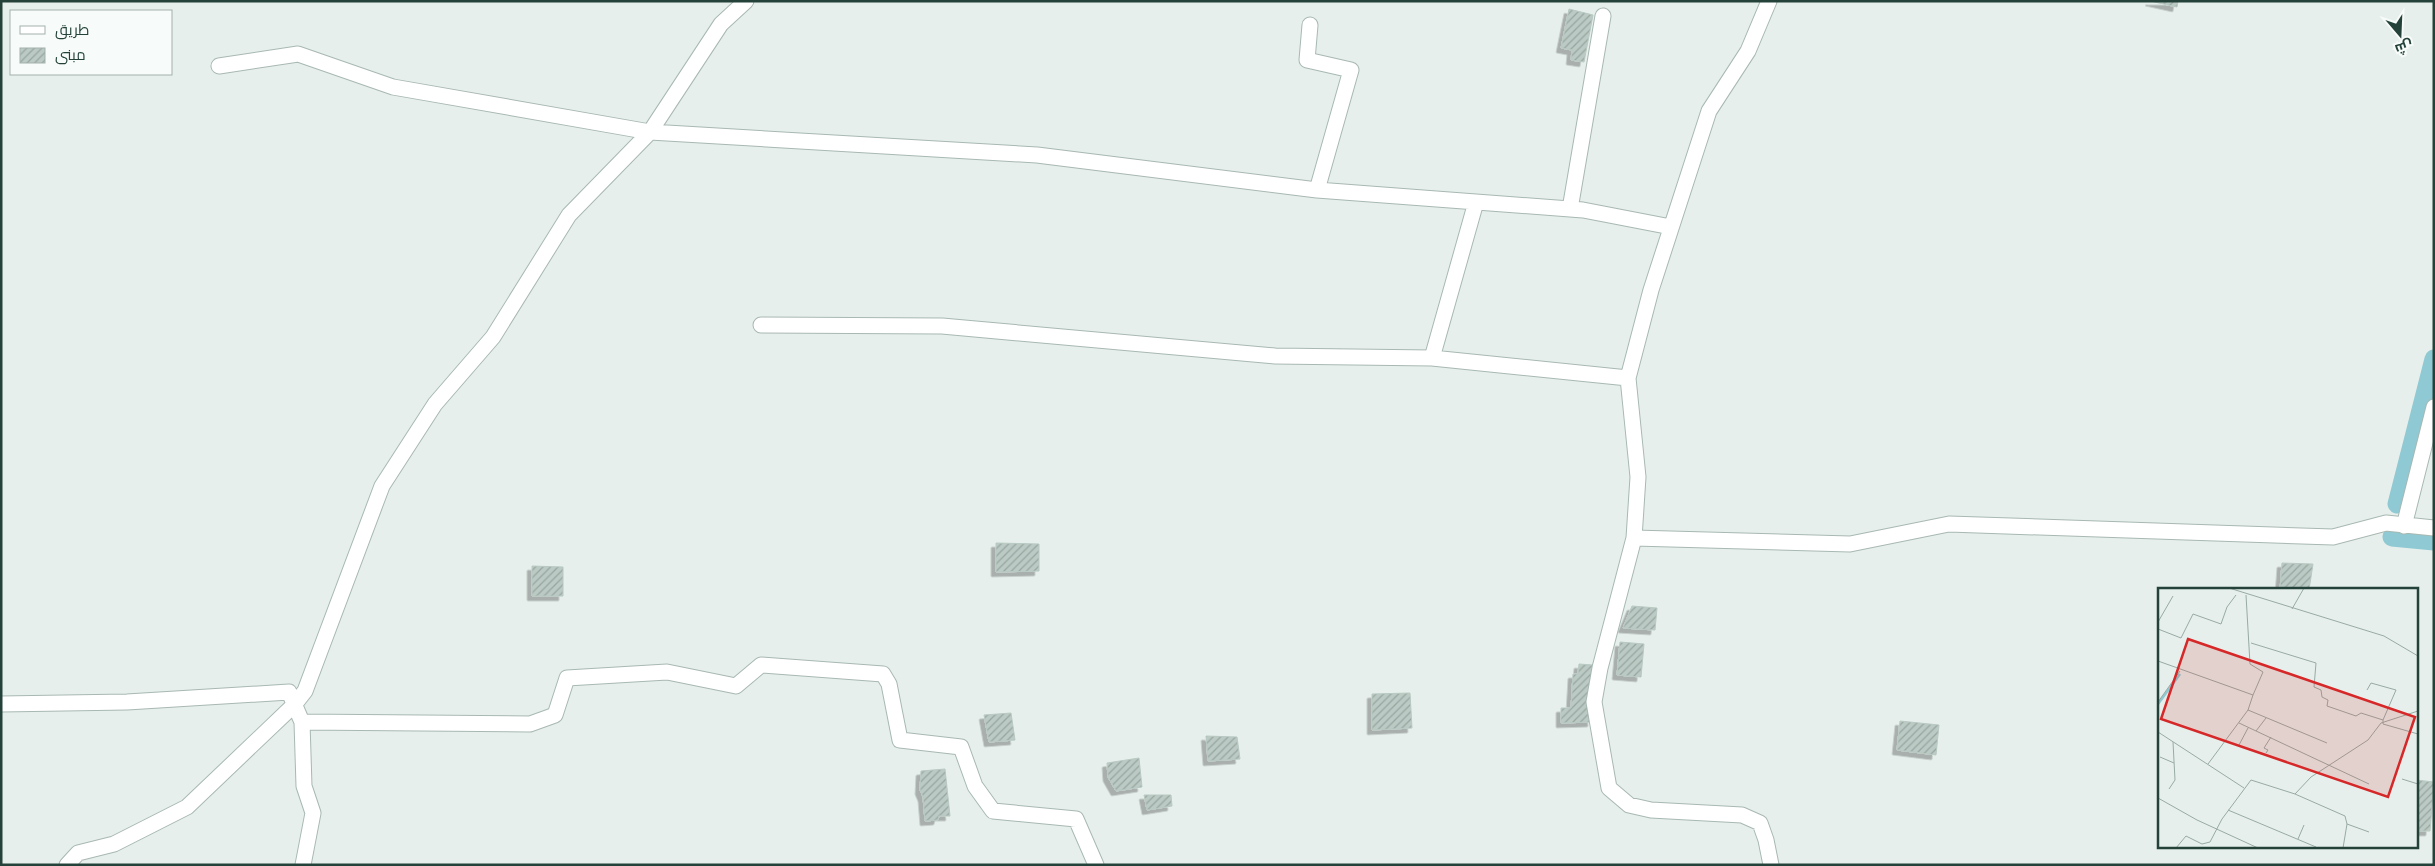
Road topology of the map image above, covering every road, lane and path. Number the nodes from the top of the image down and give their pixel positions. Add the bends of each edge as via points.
1 (746, 1) edge
2 (1769, 1) edge
3 (1603, 16) dead end
4 (1310, 25) dead end
5 (219, 66) dead end
6 (650, 132) junction
7 (1317, 190) junction
8 (1476, 202) junction
9 (1570, 209) junction
10 (1671, 227) junction
11 (761, 325) dead end
12 (1432, 358) junction
13 (1628, 378) junction
14 (2434, 407) edge
15 (2404, 526) junction
16 (2434, 528) edge
17 (1634, 538) junction
18 (1, 704) edge
19 (294, 705) junction
20 (302, 722) junction
21 (67, 865) edge
22 (303, 865) edge
23 (1096, 865) edge
24 (1771, 865) edge

1 - 6 street via 721,24
2 - 10 street via 1748,51 1709,111
3 - 9 street
4 - 7 street via 1308,60 1351,70
5 - 6 street via 298,54 393,87
6 - 7 street via 1037,155
6 - 19 street via 570,215 493,337 434,404 382,486 305,691
7 - 8 street
8 - 9 street
8 - 12 street
9 - 10 street
10 - 13 street
11 - 12 street via 942,326 1274,356
12 - 13 street
13 - 17 street via 1638,478
14 - 15 street
15 - 16 street
15 - 17 street via 2386,523 2333,537 1950,524 1850,544
17 - 24 street via 1594,702 1609,788 1629,806 1742,815 1760,822
18 - 19 street via 126,702 289,692
19 - 20 street
19 - 21 street via 187,807 114,844 78,853
20 - 22 street via 304,786 313,813
20 - 23 street via 530,724 555,716 567,678 667,672 736,686 761,665 883,674 889,684 900,740 961,747 975,786 993,812 1076,819

